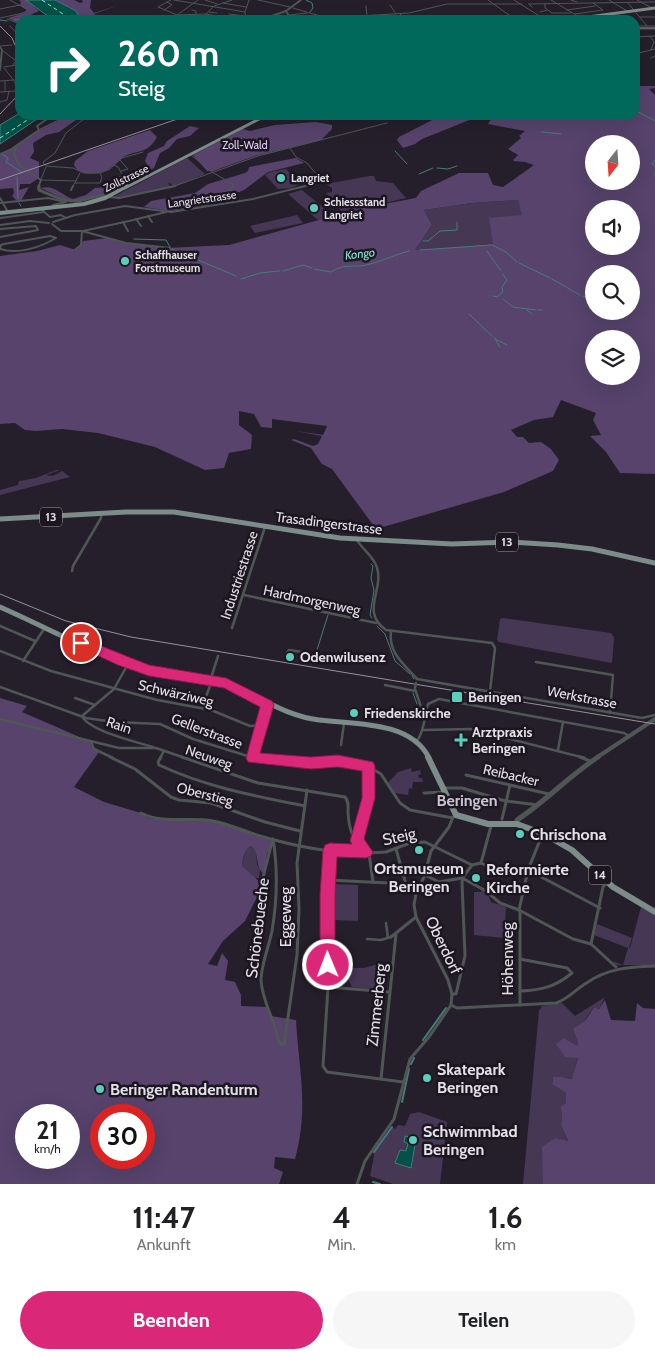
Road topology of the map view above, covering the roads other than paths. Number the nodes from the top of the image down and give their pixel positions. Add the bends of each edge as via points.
1 (10, 0) edge
2 (172, 0) edge
3 (198, 0) edge
4 (206, 0) edge
5 (232, 0) edge
6 (249, 0) edge
7 (258, 0) edge
8 (271, 0) edge
9 (301, 0) edge
10 (488, 0) edge
11 (514, 0) edge
12 (550, 0) edge
13 (571, 0) edge
14 (580, 0) edge
15 (610, 0) edge
16 (637, 0) edge
17 (227, 1) edge
18 (574, 1) junction
19 (167, 2) junction
20 (268, 2) junction
21 (642, 2) junction
22 (655, 2) edge
23 (223, 3) junction
24 (578, 3) junction
25 (592, 3) junction
26 (614, 3) junction
27 (628, 3) junction
28 (191, 4) junction
29 (218, 4) junction
30 (493, 4) junction
31 (521, 4) junction
32 (545, 4) junction
33 (557, 4) junction
34 (20, 5) junction
35 (390, 5) dead end
36 (366, 6) dead end
37 (597, 6) junction
38 (246, 7) junction
39 (291, 7) junction
40 (168, 8) junction
41 (213, 8) junction
42 (532, 8) dead end
43 (654, 8) edge
44 (0, 9) edge
45 (173, 9) dead end
46 (164, 10) junction
47 (192, 10) dead end
48 (547, 10) junction
49 (567, 10) junction
50 (627, 10) junction
51 (634, 10) junction
52 (286, 11) junction
53 (208, 12) junction
54 (245, 12) joint
55 (540, 12) dead end
56 (217, 13) dead end
57 (307, 13) junction
58 (552, 13) joint
59 (572, 13) junction
60 (196, 14) junction
61 (205, 14) junction
62 (229, 14) dead end
63 (396, 14) junction
64 (400, 14) joint
65 (575, 14) joint
66 (15, 15) edge
67 (16, 15) edge
68 (177, 15) junction
69 (211, 15) edge
70 (233, 15) edge
71 (272, 15) edge
72 (288, 15) joint
73 (314, 15) edge
74 (367, 15) edge
75 (382, 15) edge
76 (509, 15) edge
77 (538, 15) edge
78 (558, 15) edge
79 (568, 15) edge
80 (598, 15) edge
81 (638, 15) edge
82 (640, 17) joint
83 (655, 17) edge
84 (0, 18) edge
85 (7, 18) junction
86 (15, 22) edge
87 (10, 26) dead end
88 (640, 26) edge
89 (647, 26) junction
90 (655, 26) edge
91 (640, 29) edge
92 (655, 29) edge
93 (15, 32) edge
94 (650, 36) junction
95 (655, 36) edge
96 (640, 37) edge
97 (654, 39) edge
98 (12, 45) dead end
99 (0, 47) edge
100 (2, 50) junction
101 (651, 50) junction
102 (655, 50) edge
103 (641, 52) edge
104 (1, 55) edge
105 (655, 56) edge
106 (651, 58) dead end
107 (15, 59) edge
108 (15, 62) edge
109 (15, 65) edge
110 (12, 66) junction
111 (2, 68) edge
112 (14, 80) junction
113 (0, 81) edge
114 (5, 81) junction
115 (15, 86) edge
116 (5, 91) junction
117 (10, 91) junction
118 (15, 91) edge
119 (0, 92) edge
120 (0, 102) edge
121 (46, 120) edge
122 (58, 120) edge
123 (82, 120) edge
124 (258, 120) edge
125 (387, 123) dead end
126 (40, 129) junction
127 (16, 146) junction
128 (290, 148) junction
129 (143, 152) dead end
130 (0, 154) edge
131 (191, 155) junction
132 (120, 160) junction
133 (45, 165) junction
134 (114, 165) junction
135 (121, 171) junction
136 (212, 172) junction
137 (80, 173) junction
138 (100, 173) junction
139 (122, 174) dead end
140 (41, 179) junction
141 (76, 182) junction
142 (71, 190) dead end
143 (110, 196) junction
144 (0, 198) edge
145 (2, 203) edge
146 (205, 206) junction
147 (41, 209) junction
148 (8, 212) junction
149 (44, 212) junction
150 (166, 212) junction
151 (0, 213) edge
152 (148, 216) junction
153 (0, 218) edge
154 (66, 218) junction
155 (136, 219) junction
156 (123, 222) junction
157 (152, 222) dead end
158 (51, 223) junction
159 (0, 225) edge
160 (140, 226) dead end
161 (0, 229) edge
162 (61, 231) junction
163 (82, 231) junction
164 (128, 231) dead end
165 (0, 237) edge
166 (56, 238) junction
167 (170, 248) dead end
168 (76, 249) dead end
169 (101, 514) junction
170 (0, 519) edge
171 (265, 527) junction
172 (357, 540) junction
173 (655, 563) edge
174 (72, 571) dead end
175 (244, 596) junction
176 (0, 607) edge
177 (376, 623) junction
178 (0, 626) edge
179 (46, 627) junction
180 (232, 628) dead end
181 (391, 631) junction
182 (35, 641) junction
183 (0, 651) edge
184 (308, 653) dead end
185 (286, 655) dead end
186 (218, 656) dead end
187 (22, 661) junction
188 (536, 662) dead end
189 (128, 664) junction
190 (211, 680) junction
191 (416, 681) junction
192 (385, 685) dead end
193 (0, 687) edge
194 (114, 689) junction
195 (415, 689) junction
196 (490, 691) junction
197 (75, 698) dead end
198 (95, 705) junction
199 (267, 705) junction
200 (202, 708) junction
201 (610, 713) junction
202 (655, 715) edge
203 (82, 716) junction
204 (424, 716) junction
205 (0, 718) edge
206 (655, 719) edge
207 (563, 722) junction
208 (344, 723) junction
209 (261, 725) junction
210 (424, 730) junction
211 (629, 736) junction
212 (417, 741) junction
213 (91, 742) junction
214 (341, 745) dead end
215 (146, 747) junction
216 (164, 751) junction
217 (558, 751) junction
218 (253, 758) junction
219 (591, 762) junction
220 (368, 766) junction
221 (466, 775) dead end
222 (510, 785) junction
223 (307, 790) junction
224 (444, 790) junction
225 (424, 793) dead end
226 (551, 794) junction
227 (505, 800) junction
228 (539, 805) junction
229 (305, 806) junction
230 (141, 813) dead end
231 (454, 816) junction
232 (502, 818) dead end
233 (492, 824) junction
234 (517, 824) junction
235 (300, 831) junction
236 (543, 834) junction
237 (273, 840) junction
238 (357, 841) junction
239 (298, 845) junction
240 (434, 846) junction
241 (396, 849) junction
242 (330, 850) junction
243 (367, 852) junction
244 (481, 863) junction
245 (472, 865) junction
246 (528, 870) junction
247 (502, 873) dead end
248 (425, 875) junction
249 (462, 878) junction
250 (328, 880) junction
251 (373, 882) junction
252 (607, 882) junction
253 (407, 888) junction
254 (416, 893) junction
255 (258, 896) dead end
256 (600, 908) junction
257 (519, 911) junction
258 (655, 912) edge
259 (416, 917) junction
260 (386, 924) dead end
261 (396, 934) junction
262 (389, 937) junction
263 (367, 940) dead end
264 (591, 944) junction
265 (520, 959) junction
266 (655, 966) edge
267 (616, 967) junction
268 (328, 987) junction
269 (520, 991) junction
270 (389, 992) junction
271 (452, 994) junction
272 (450, 1005) junction
273 (520, 1006) junction
274 (284, 1045) joint
275 (381, 1079) junction
276 (403, 1082) junction
277 (357, 1184) edge

1 - 34 street
2 - 19 street
2 - 28 street
3 - 28 street
4 - 29 street
5 - 17 street
6 - 38 street
7 - 20 street
8 - 20 street
9 - 39 street
10 - 30 street
11 - 31 street
12 - 33 street
13 - 18 street
14 - 18 street
15 - 26 street
16 - 21 street
17 - 23 street
18 - 24 street
19 - 40 street via 172,5
19 - 46 street via 158,7
20 - 39 street
21 - 22 street
21 - 27 street
21 - 43 street
23 - 29 street
23 - 38 street
24 - 25 street
24 - 33 street
25 - 26 street
25 - 37 street
26 - 27 street
26 - 50 street
27 - 51 street
28 - 41 street
28 - 68 street
29 - 41 street
30 - 31 street
30 - 64 street via 447,4
30 - 76 street
31 - 77 street
32 - 33 street
32 - 42 street via 529,4
32 - 48 street
33 - 49 street
34 - 44 street
34 - 67 street via 27,11
35 - 63 street
36 - 74 street
37 - 49 street
37 - 65 street via 603,10
38 - 54 street
39 - 52 street
39 - 57 street
40 - 45 street
40 - 46 street
41 - 53 street
41 - 54 street
43 - 51 main road
46 - 68 street
47 - 60 street
48 - 55 street
48 - 58 street
49 - 59 street
50 - 51 main road
50 - 80 main road
51 - 81 street
52 - 71 street
52 - 72 street
53 - 56 street
53 - 61 street
57 - 72 street
57 - 73 street
58 - 78 street
59 - 65 street
59 - 79 street
60 - 61 street
60 - 68 street
61 - 69 street
62 - 70 street
63 - 64 street
63 - 75 street
66 - 85 street
82 - 83 street
82 - 89 street
84 - 85 street
85 - 86 street
87 - 93 street
88 - 89 street
89 - 90 street
91 - 92 street
94 - 95 street
94 - 96 street
94 - 97 street
97 - 101 street
98 - 99 street
99 - 100 street
100 - 104 street
100 - 107 street
101 - 102 street
101 - 103 street
104 - 111 street
105 - 106 street
108 - 110 street
109 - 110 street
110 - 111 street
111 - 112 street
112 - 114 street
112 - 115 street
113 - 114 street
114 - 116 street
116 - 117 street
116 - 119 street
117 - 118 street
117 - 120 street via 7,100
121 - 126 street via 37,126
122 - 126 street
123 - 133 street via 63,137 55,153 43,162
124 - 131 main road, Zollstrasse
125 - 128 street
126 - 127 street
127 - 130 street
127 - 140 street via 16,160
128 - 136 street
128 - 146 street, Langrietstrasse via 323,182 253,199
129 - 132 street
131 - 136 street
131 - 143 main road, Zollstrasse
132 - 134 street
132 - 135 street via 128,169
133 - 137 street via 73,168
133 - 140 street
134 - 135 street
134 - 138 street
135 - 139 street
136 - 143 street via 172,188 119,198
136 - 146 street via 234,186
137 - 138 street
137 - 141 street
138 - 141 street via 100,183
140 - 141 street
140 - 143 street via 39,190 69,200 87,200 102,194
141 - 142 street
143 - 147 main road, Zollstrasse via 87,203
144 - 145 street
145 - 147 street via 46,198 66,202
145 - 148 street
146 - 150 street, Langrietstrasse
147 - 148 main road, Zollstrasse
147 - 149 street
148 - 151 main road, Zollstrasse
149 - 153 street
149 - 154 street via 51,217 61,215
150 - 152 street
150 - 154 street, Langrietstrasse via 126,206
152 - 155 street
152 - 157 street
154 - 158 street, Langrietstrasse
155 - 156 street
155 - 160 street
156 - 163 street
156 - 164 street
158 - 159 street, Langrietstrasse via 34,221
158 - 162 street
161 - 165 street via 36,226 38,230
162 - 163 street
162 - 166 street
163 - 167 street via 123,242
163 - 168 street via 81,245
166 - 166 street via 32,248 6,252 0,249 4,244
169 - 170 main road, Trasadingerstrasse / 13
169 - 171 main road, Trasadingerstrasse / 13 via 182,513
169 - 174 street
171 - 172 main road, Trasadingerstrasse / 13
171 - 175 street, Industriestrasse
172 - 173 main road, Trasadingerstrasse / 13 via 558,544
172 - 177 street via 376,565 372,614
175 - 177 street, Hardmorgenweg
175 - 180 street, Industriestrasse
176 - 179 main road
177 - 181 street, Hardmorgenweg
178 - 182 street
179 - 182 street
179 - 189 main road
181 - 191 street via 390,642 397,659
181 - 196 street via 486,641 494,646
182 - 187 street
183 - 187 street, Schwärziweg
184 - 185 street via 289,650
186 - 190 street
187 - 194 street, Schwärziweg
188 - 201 street via 612,675
189 - 190 main road via 162,674
189 - 194 street
190 - 199 main road via 232,686
190 - 200 street
191 - 195 street, bridge
191 - 196 street, Werkstrasse
192 - 195 street
193 - 203 street
194 - 198 street
194 - 200 street, Schwärziweg
195 - 204 street
196 - 201 street, Werkstrasse
197 - 198 street
198 - 203 street
199 - 208 main road via 299,716
199 - 209 street
200 - 209 street, Schwärziweg via 252,727
201 - 202 street, Werkstrasse via 644,718
203 - 215 street, Rain via 96,728
203 - 218 street, Gellerstrasse via 114,722 160,724 193,739
204 - 207 street via 430,702 445,699
204 - 210 street
205 - 213 street, Neuweg
206 - 211 street
207 - 211 street
207 - 217 street
208 - 212 main road via 394,731
208 - 214 street
209 - 218 street
210 - 212 street
210 - 217 street via 470,729
211 - 219 street
212 - 224 main road
213 - 215 street, Neuweg via 119,748
213 - 235 street, Oberstieg via 94,749 135,769 171,797 211,803
215 - 216 street, Neuweg
216 - 223 street, Neuweg via 248,780
216 - 229 street via 159,765 214,787
217 - 219 street
218 - 220 street, Gellerstrasse via 311,763 338,761
219 - 226 street
220 - 231 street via 381,774 403,806 418,812
220 - 238 street via 368,798
221 - 222 street, Reibacker
222 - 226 street, Reibacker
222 - 227 street
223 - 229 street, Eggeweg
223 - 238 street, Neuweg via 347,799 348,825
224 - 225 street
224 - 227 street via 462,788
224 - 231 main road
226 - 228 street
227 - 228 street
227 - 232 street
228 - 234 street via 517,820
229 - 235 street, Eggeweg
230 - 237 street, Steig via 154,819 210,820
231 - 233 main road, 14
231 - 240 street, Oberdorf
233 - 234 main road, 14
233 - 244 street
234 - 236 main road, 14
235 - 239 street, Eggeweg
236 - 246 street, Höhenweg
236 - 252 main road, 14 via 572,850
237 - 239 street, Steig
237 - 255 street
237 - 274 street, Schönebueche via 276,884 272,930 261,980 279,1043
238 - 243 street, Neuweg
239 - 242 street, Steig
239 - 274 street, Eggeweg via 297,955
240 - 241 street, Steig via 415,842
240 - 245 street
240 - 248 street, Oberdorf
241 - 243 street, Steig
241 - 253 street
242 - 243 street, Steig
242 - 250 street
243 - 251 street
244 - 245 street
244 - 247 street
245 - 249 street
246 - 256 street
246 - 257 street, Höhenweg
248 - 249 street via 438,882
248 - 254 street, Oberdorf
249 - 257 street via 500,903
249 - 271 street via 465,956 456,994
250 - 251 street
250 - 268 street
251 - 253 street
252 - 256 street via 603,887
252 - 258 main road, 14
253 - 254 street
254 - 259 street, Oberdorf
256 - 264 street
257 - 264 street via 573,939
257 - 265 street, Höhenweg
259 - 261 street
259 - 271 street, Oberdorf via 441,964
260 - 262 street
261 - 262 street
261 - 270 street, Zimmerberg
262 - 263 street
264 - 267 street
265 - 269 street, Höhenweg
265 - 269 street via 567,968 572,973 551,988
266 - 267 street
267 - 273 street via 599,974 563,1001
268 - 270 street
268 - 275 street via 325,1069 334,1074
269 - 273 street, Höhenweg
270 - 275 street, Zimmerberg
271 - 272 street, Oberdorf
272 - 273 street via 457,1008
272 - 276 street, Oberdorf via 429,1037 413,1053
275 - 276 street
276 - 277 street, Oberdorf via 394,1119 366,1161

